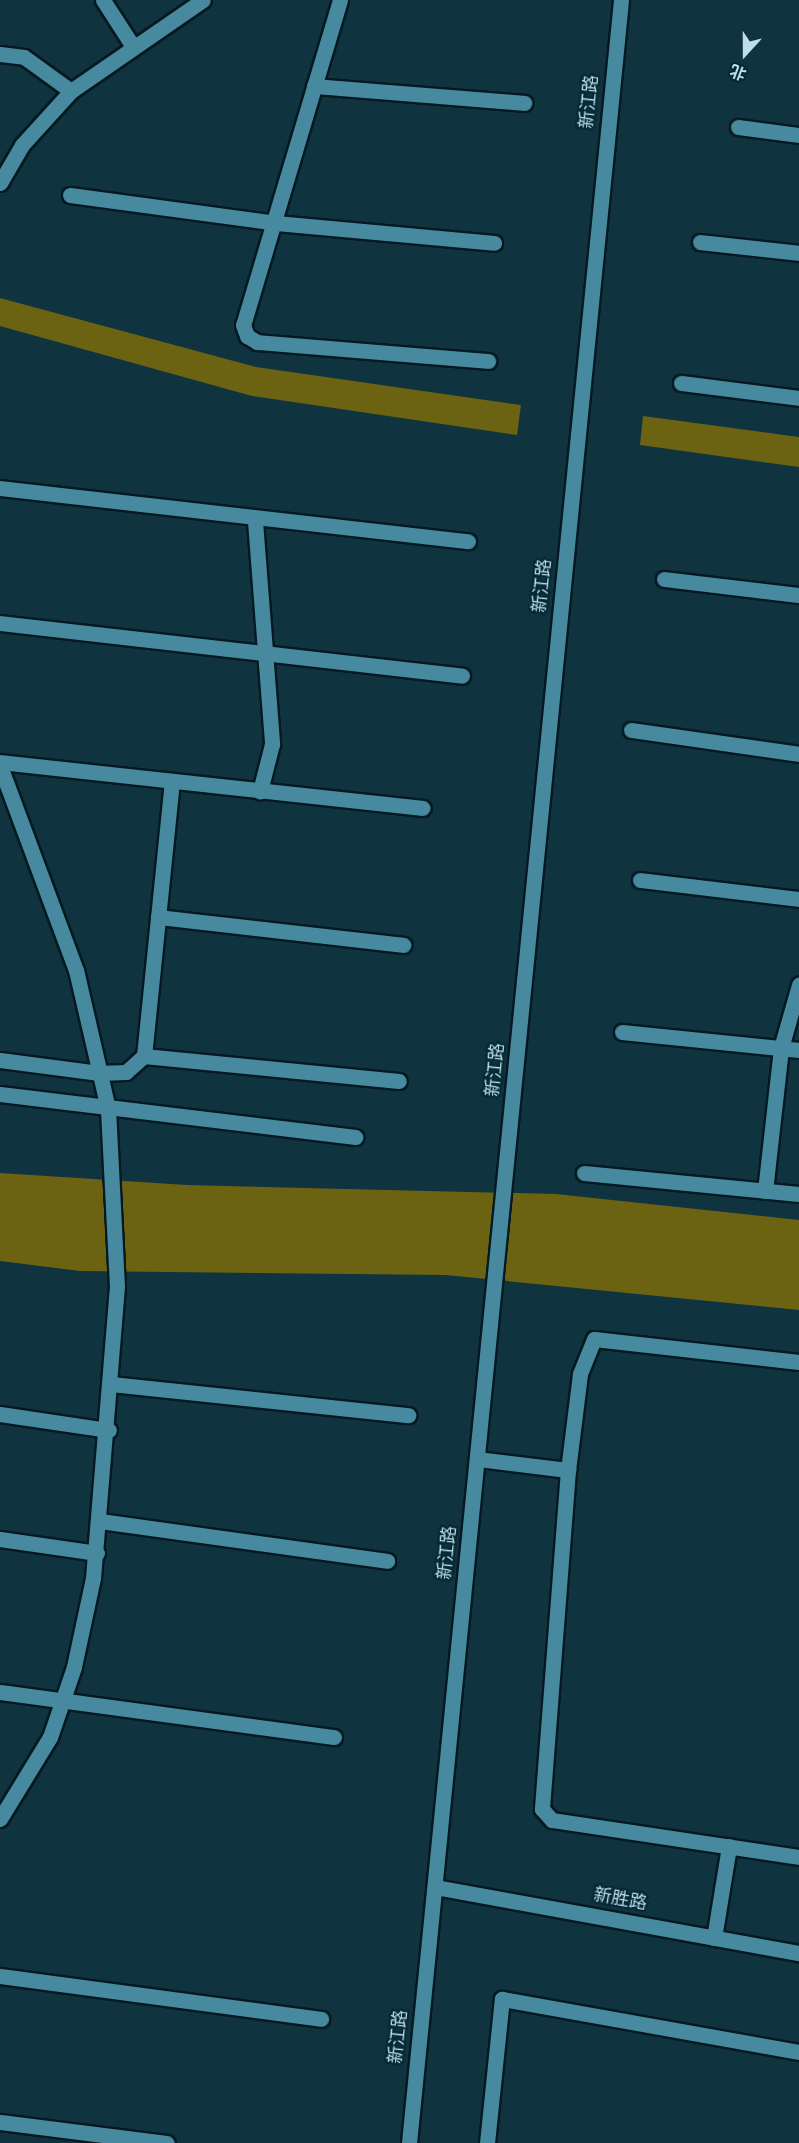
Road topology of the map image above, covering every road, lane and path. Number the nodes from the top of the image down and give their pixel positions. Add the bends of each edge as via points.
1 (104, 0) edge
2 (203, 0) edge
3 (340, 0) edge
4 (621, 0) edge
5 (132, 45) junction
6 (0, 54) edge
7 (314, 86) junction
8 (71, 91) junction
9 (524, 104) dead end
10 (738, 127) dead end
11 (799, 135) edge
12 (0, 183) edge
13 (70, 195) dead end
14 (276, 223) junction
15 (700, 242) dead end
16 (494, 243) dead end
17 (799, 253) edge
18 (488, 361) dead end
19 (681, 382) dead end
20 (799, 398) edge
21 (0, 488) edge
22 (255, 521) junction
23 (468, 541) dead end
24 (664, 579) dead end
25 (799, 595) edge
26 (0, 623) edge
27 (266, 654) junction
28 (462, 676) dead end
29 (631, 730) dead end
30 (799, 754) edge
31 (0, 764) edge
32 (172, 781) junction
33 (260, 792) junction
34 (423, 808) dead end
35 (640, 880) dead end
36 (799, 899) edge
37 (158, 917) junction
38 (402, 945) dead end
39 (799, 985) edge
40 (622, 1032) dead end
41 (781, 1048) junction
42 (799, 1050) edge
43 (144, 1056) junction
44 (0, 1060) edge
45 (99, 1073) junction
46 (399, 1081) dead end
47 (0, 1094) edge
48 (108, 1109) junction
49 (355, 1137) dead end
50 (584, 1173) dead end
51 (765, 1191) junction
52 (799, 1194) edge
53 (799, 1362) edge
54 (111, 1384) junction
55 (0, 1414) edge
56 (408, 1415) dead end
57 (109, 1430) junction
58 (478, 1459) junction
59 (568, 1470) junction
60 (100, 1521) junction
61 (0, 1539) edge
62 (97, 1553) junction
63 (387, 1561) dead end
64 (0, 1692) edge
65 (63, 1700) junction
66 (334, 1737) dead end
67 (0, 1819) edge
68 (729, 1846) junction
69 (799, 1857) edge
70 (435, 1887) junction
71 (714, 1938) junction
72 (799, 1953) edge
73 (0, 1976) edge
74 (321, 2019) dead end
75 (799, 2052) edge
76 (0, 2122) edge
77 (60, 2137) edge
78 (167, 2143) edge
79 (409, 2143) edge
80 (487, 2143) edge

1 - 5 street
2 - 5 street
3 - 7 street
4 - 58 street, 新江路
5 - 8 street
6 - 8 street via 24,57
7 - 9 street
7 - 14 street
8 - 12 street via 21,145
10 - 11 street
13 - 14 street
14 - 16 street
14 - 18 street via 243,325 257,342
15 - 17 street
19 - 20 street
21 - 22 street
22 - 23 street
22 - 27 street
24 - 25 street
26 - 27 street
27 - 28 street
27 - 33 street via 272,744
29 - 30 street
31 - 32 street
31 - 45 street via 76,970
32 - 33 street
32 - 37 street
33 - 34 street
35 - 36 street
37 - 38 street
37 - 43 street
39 - 41 street
40 - 41 street
41 - 42 street
41 - 51 street
43 - 45 street via 126,1072
43 - 46 street
44 - 45 street
45 - 48 street
47 - 48 street
48 - 49 street
48 - 54 street via 117,1286
50 - 51 street
51 - 52 street
53 - 59 street via 594,1338 580,1374
54 - 56 street
54 - 57 street
55 - 57 street
57 - 60 street
58 - 59 street
58 - 70 street, 新江路
59 - 68 street via 542,1809 552,1820
60 - 62 street
60 - 63 street
61 - 62 street
62 - 65 street
64 - 65 street
65 - 66 street
65 - 67 street via 50,1737
68 - 69 street
68 - 71 street
70 - 71 street, 新胜路
70 - 79 street, 新江路
71 - 72 street, 新胜路
73 - 74 street
75 - 80 street via 502,2000
76 - 77 street
77 - 78 street

